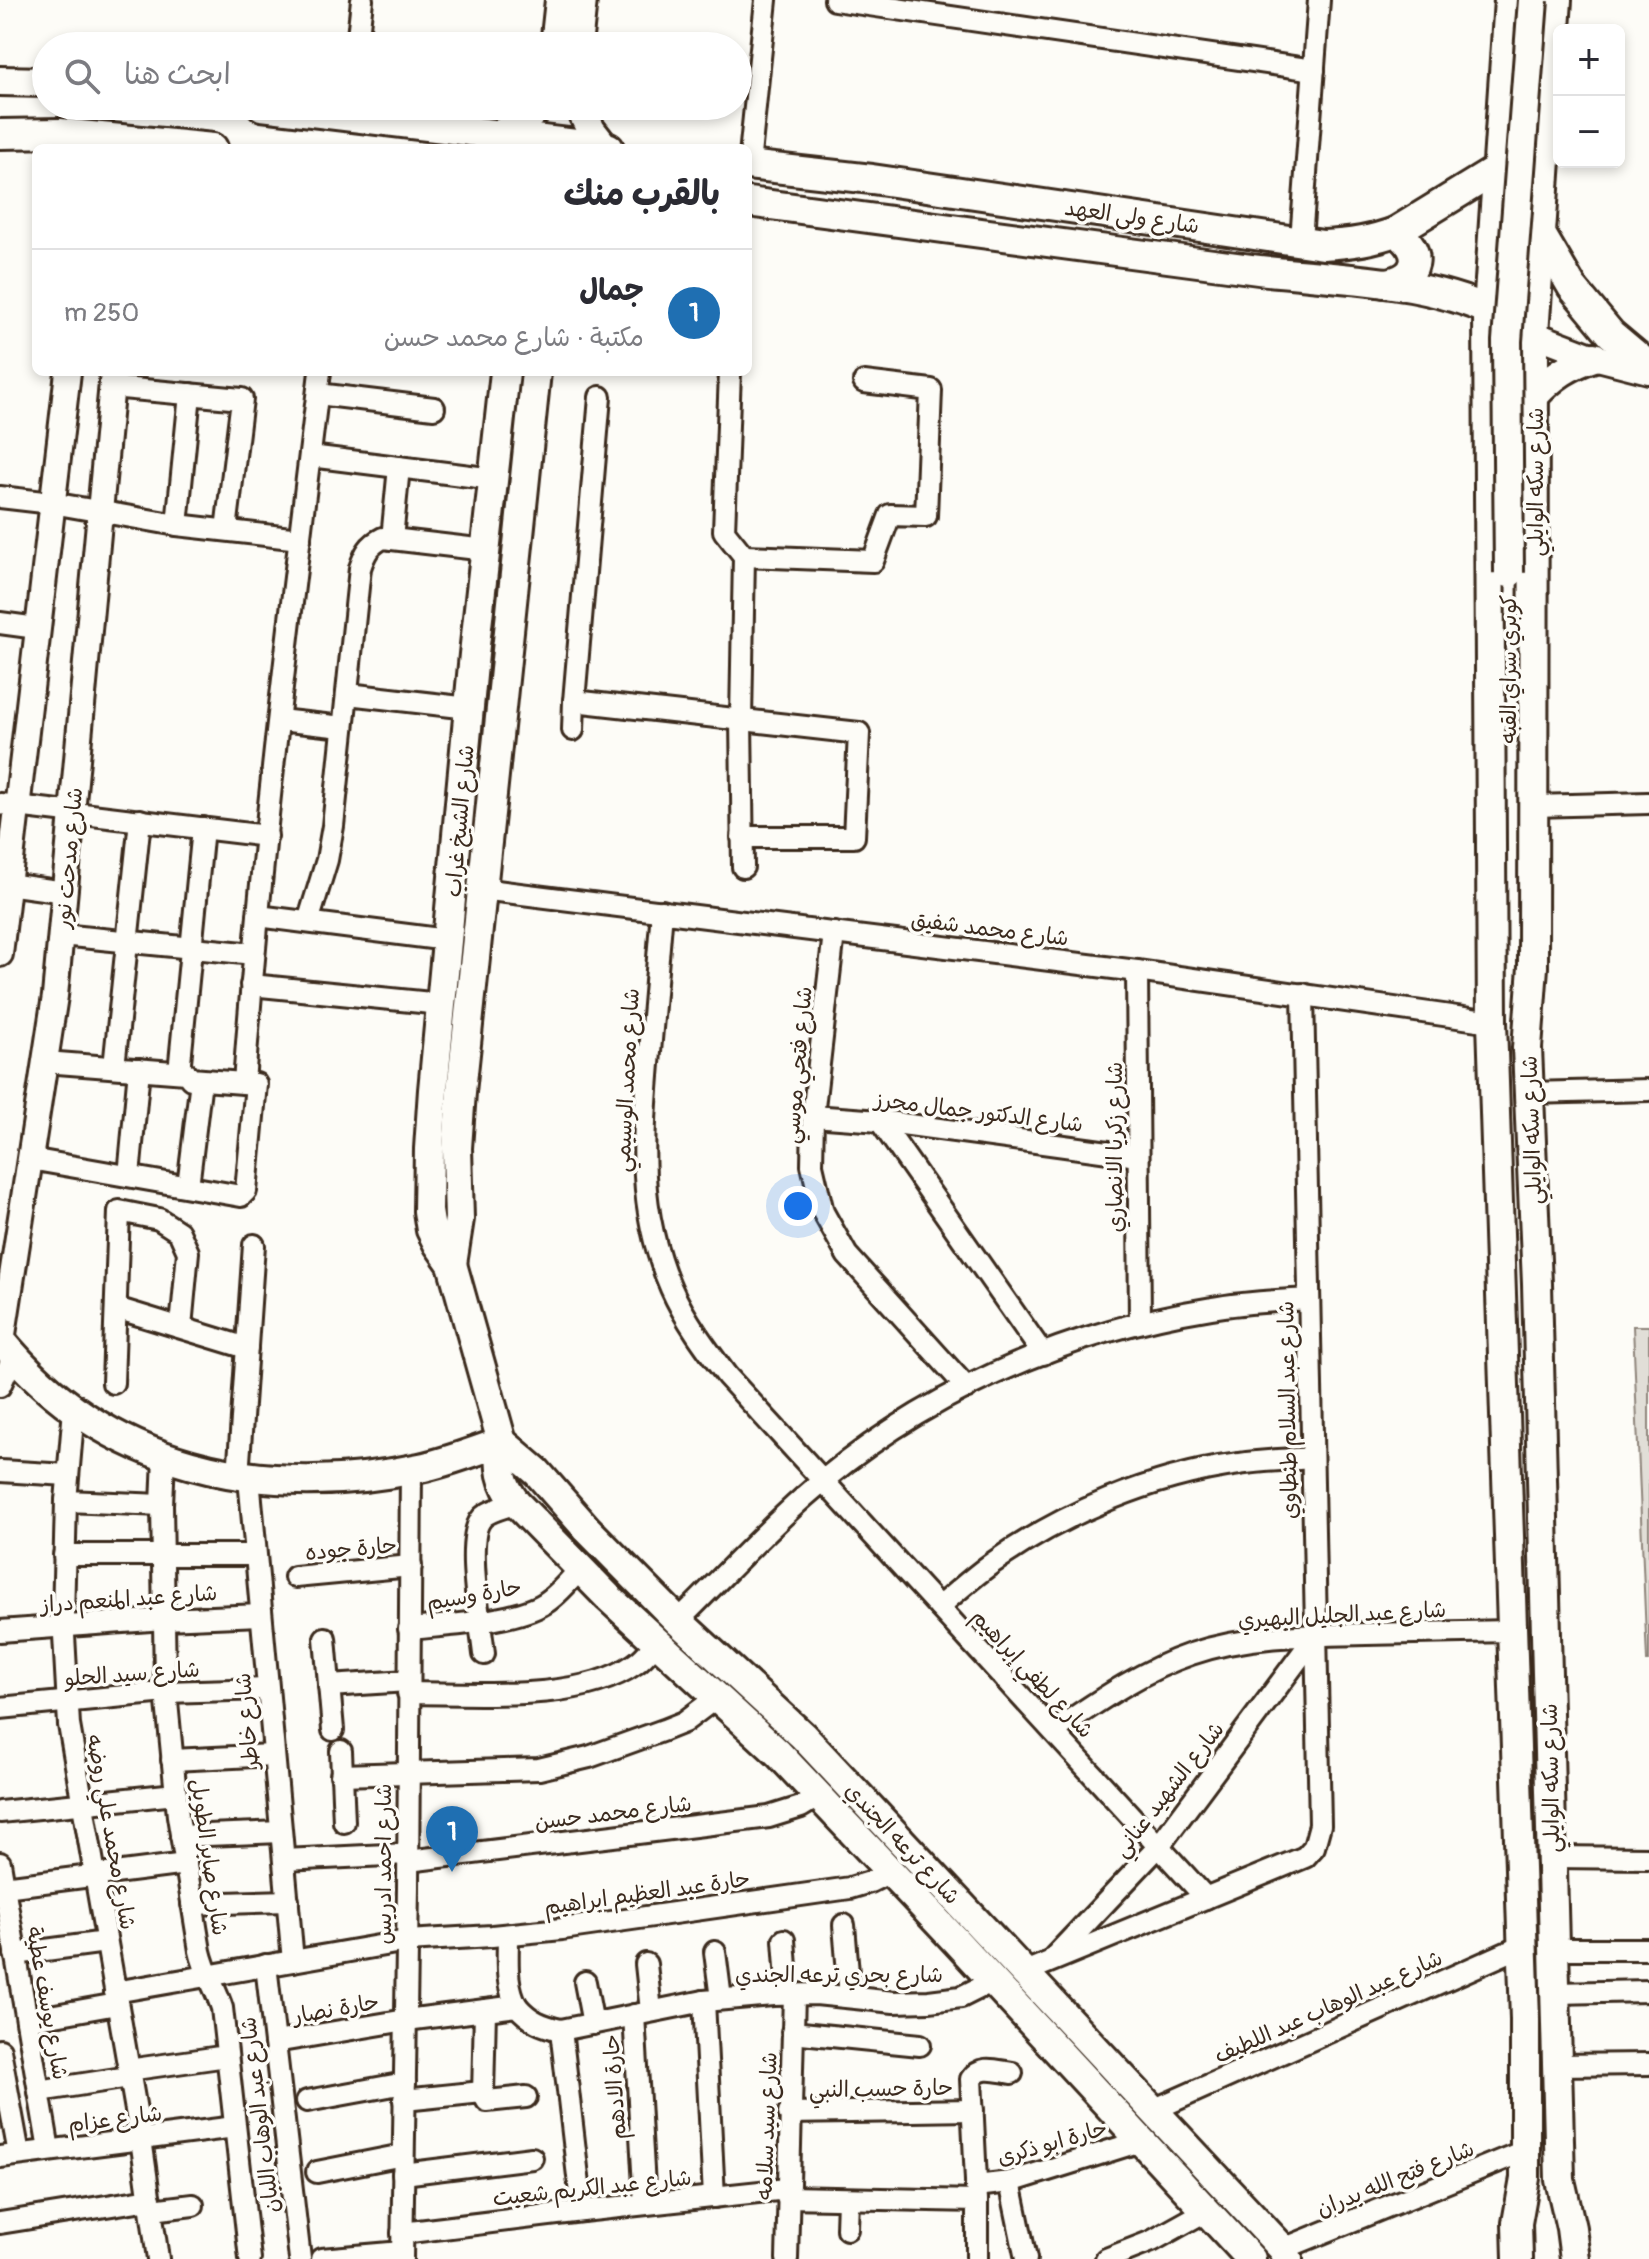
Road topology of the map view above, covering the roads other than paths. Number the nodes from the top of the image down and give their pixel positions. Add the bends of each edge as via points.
1 (362, 0) edge
2 (560, 0) edge
3 (582, 0) edge
4 (766, 0) edge
5 (835, 0) edge
6 (1319, 0) edge
7 (1509, 0) edge
8 (1533, 0) edge
9 (1557, 0) edge
10 (913, 6) edge
11 (359, 32) edge
12 (557, 32) edge
13 (579, 32) edge
14 (1314, 70) junction
15 (0, 81) edge
16 (32, 82) edge
17 (405, 120) edge
18 (525, 120) edge
19 (586, 120) edge
20 (0, 134) edge
21 (497, 135) junction
22 (64, 141) edge
23 (126, 144) edge
24 (573, 144) edge
25 (603, 144) edge
26 (750, 144) edge
27 (752, 165) edge
28 (1498, 169) junction
29 (752, 203) edge
30 (1395, 232) junction
31 (1541, 234) junction
32 (1301, 240) junction
33 (1385, 283) junction
34 (1488, 310) junction
35 (1534, 334) junction
36 (1594, 357) junction
37 (1649, 369) edge
38 (68, 376) edge
39 (320, 376) edge
40 (505, 376) edge
41 (536, 376) edge
42 (730, 376) edge
43 (112, 380) edge
44 (864, 382) dead end
45 (190, 394) junction
46 (318, 394) junction
47 (1535, 395) junction
48 (600, 397) dead end
49 (434, 408) dead end
50 (310, 456) junction
51 (399, 467) junction
52 (494, 479) junction
53 (0, 497) edge
54 (52, 503) junction
55 (100, 513) junction
56 (177, 525) junction
57 (226, 530) junction
58 (300, 539) junction
59 (392, 539) junction
60 (486, 550) junction
61 (744, 556) junction
62 (0, 623) edge
63 (37, 628) junction
64 (474, 654) junction
65 (505, 655) junction
66 (348, 694) junction
67 (574, 701) junction
68 (469, 708) junction
69 (279, 720) junction
70 (741, 720) junction
71 (343, 727) junction
72 (573, 730) dead end
73 (1648, 803) edge
74 (8, 805) edge
75 (1533, 806) junction
76 (73, 812) junction
77 (140, 820) junction
78 (203, 828) junction
79 (267, 836) junction
80 (742, 837) junction
81 (743, 867) dead end
82 (4, 884) edge
83 (481, 889) junction
84 (65, 892) junction
85 (662, 911) junction
86 (258, 916) junction
87 (308, 922) junction
88 (834, 933) junction
89 (61, 935) junction
90 (447, 940) junction
91 (127, 942) junction
92 (0, 946) edge
93 (192, 948) junction
94 (254, 954) junction
95 (1137, 971) junction
96 (251, 985) junction
97 (1303, 994) junction
98 (441, 1004) junction
99 (1492, 1022) junction
100 (1527, 1048) junction
101 (45, 1062) junction
102 (114, 1067) junction
103 (139, 1069) junction
104 (179, 1072) junction
105 (201, 1080) junction
106 (244, 1083) junction
107 (1649, 1090) edge
108 (1529, 1093) junction
109 (813, 1116) junction
110 (880, 1121) junction
111 (1138, 1156) junction
112 (30, 1159) junction
113 (129, 1176) junction
114 (188, 1186) junction
115 (254, 1245) dead end
116 (452, 1264) junction
117 (1309, 1299) junction
118 (116, 1308) junction
119 (1140, 1322) junction
120 (181, 1327) junction
121 (4, 1345) edge
122 (247, 1348) junction
123 (1043, 1354) junction
124 (113, 1383) dead end
125 (0, 1386) edge
126 (967, 1388) junction
127 (74, 1409) junction
128 (502, 1442) junction
129 (164, 1457) junction
130 (1312, 1458) junction
131 (411, 1469) junction
132 (0, 1471) edge
133 (68, 1475) junction
134 (244, 1477) junction
135 (825, 1481) junction
136 (66, 1501) junction
137 (516, 1503) junction
138 (162, 1505) junction
139 (64, 1555) junction
140 (162, 1555) junction
141 (255, 1555) junction
142 (411, 1566) junction
143 (581, 1568) junction
144 (295, 1577) dead end
145 (939, 1607) junction
146 (261, 1615) junction
147 (164, 1619) junction
148 (480, 1620) junction
149 (678, 1621) junction
150 (64, 1626) junction
151 (409, 1629) junction
152 (0, 1631) edge
153 (1511, 1631) junction
154 (1316, 1635) junction
155 (325, 1638) dead end
156 (657, 1642) junction
157 (484, 1654) dead end
158 (329, 1686) junction
159 (408, 1687) junction
160 (267, 1689) junction
161 (166, 1692) junction
162 (717, 1697) junction
163 (67, 1701) junction
164 (0, 1708) edge
165 (333, 1730) dead end
166 (1054, 1731) junction
167 (341, 1751) dead end
168 (273, 1755) junction
169 (172, 1760) junction
170 (407, 1773) junction
171 (341, 1775) junction
172 (176, 1794) junction
173 (819, 1796) junction
174 (82, 1803) junction
175 (0, 1812) edge
176 (344, 1822) dead end
177 (281, 1832) junction
178 (181, 1836) junction
179 (1159, 1846) junction
180 (408, 1857) junction
181 (1552, 1857) junction
182 (1649, 1858) edge
183 (284, 1860) junction
184 (186, 1864) junction
185 (890, 1872) junction
186 (2, 1876) edge
187 (95, 1877) junction
188 (1206, 1898) junction
189 (288, 1901) junction
190 (192, 1904) junction
191 (844, 1925) dead end
192 (508, 1935) junction
193 (784, 1940) dead end
194 (407, 1941) junction
195 (106, 1942) junction
196 (1522, 1946) junction
197 (10, 1947) edge
198 (1554, 1949) junction
199 (1649, 1949) edge
200 (715, 1952) dead end
201 (293, 1961) junction
202 (646, 1964) dead end
203 (266, 1965) junction
204 (1036, 1968) junction
205 (206, 1976) junction
206 (993, 1981) junction
207 (585, 1982) dead end
208 (1649, 1991) edge
209 (1555, 1993) junction
210 (791, 1994) junction
211 (850, 1997) junction
212 (116, 1998) junction
213 (712, 2000) junction
214 (517, 2006) junction
215 (485, 2010) junction
216 (642, 2013) junction
217 (27, 2020) junction
218 (406, 2020) junction
219 (593, 2024) junction
220 (561, 2030) junction
221 (792, 2032) junction
222 (275, 2042) junction
223 (920, 2045) dead end
224 (0, 2050) edge
225 (227, 2056) junction
226 (1649, 2064) edge
227 (1555, 2065) junction
228 (129, 2073) junction
229 (1012, 2073) dead end
230 (39, 2091) junction
231 (404, 2091) junction
232 (483, 2095) junction
233 (526, 2097) dead end
234 (307, 2101) dead end
235 (973, 2110) junction
236 (1153, 2110) junction
237 (789, 2113) junction
238 (235, 2127) junction
239 (141, 2139) junction
240 (1141, 2141) junction
241 (49, 2150) junction
242 (9, 2156) edge
243 (532, 2158) dead end
244 (403, 2165) junction
245 (1524, 2165) junction
246 (317, 2172) dead end
247 (1560, 2180) junction
248 (1010, 2182) junction
249 (787, 2193) junction
250 (976, 2194) junction
251 (714, 2197) junction
252 (848, 2199) junction
253 (151, 2204) junction
254 (645, 2204) junction
255 (193, 2205) dead end
256 (582, 2211) junction
257 (1206, 2211) junction
258 (0, 2223) edge
259 (847, 2229) dead end
260 (402, 2248) edge
261 (1286, 2254) edge
262 (158, 2259) edge
263 (250, 2259) edge
264 (300, 2259) edge
265 (321, 2259) edge
266 (787, 2259) edge
267 (977, 2259) edge
268 (1026, 2259) edge
269 (1106, 2259) edge
270 (1251, 2259) edge
271 (1518, 2259) edge
272 (1537, 2259) edge
273 (1557, 2259) edge
274 (1575, 2259) edge

1 - 11 street
2 - 12 main road
3 - 13 main road
4 - 26 street
5 - 10 street
6 - 14 street
7 - 28 main road, شارع سكه الوايلي
8 - 100 main road, كوبري سراي القبه, bridge via 1507,341 1507,968
9 - 31 main road, شارع سكه الوايلي
10 - 14 street
14 - 32 street
15 - 16 main road
17 - 21 main road
18 - 21 main road
19 - 25 main road
20 - 22 main road
21 - 24 main road
22 - 23 main road
27 - 32 main road, شارع ولى العهد
28 - 30 main road, شارع ولى العهد
28 - 34 main road, شارع سكه الوايلي
29 - 33 main road, شارع ولى العهد
30 - 32 main road, شارع ولى العهد via 1351,244
30 - 33 main road via 1413,249 1414,262 1398,282
31 - 35 main road, شارع سكه الوايلي
31 - 37 main road via 1572,287
33 - 34 main road, شارع ولى العهد
34 - 35 main road, شارع ولى العهد
34 - 99 main road, شارع سكه الوايلي
35 - 36 street
35 - 47 main road, شارع سكه الوايلي
36 - 37 street
36 - 47 main road via 1571,364
38 - 54 street
39 - 46 street
40 - 52 main road, شارع الشيخ غراب
41 - 65 main road, شارع الشيخ غراب
42 - 61 street via 724,531
43 - 45 street
43 - 55 street, شارع مدحت نور
44 - 61 street via 931,390 926,516 890,515 873,561
45 - 56 street
45 - 57 street via 242,399
46 - 49 street
46 - 50 street
47 - 75 main road, شارع سكه الوايلي
48 - 67 street
50 - 51 street
50 - 58 street
51 - 52 street
51 - 59 street
52 - 60 main road, شارع الشيخ غراب
53 - 54 street
54 - 55 street
54 - 63 street
55 - 56 street
55 - 76 street, شارع مدحت نور
56 - 57 street
57 - 58 street
58 - 69 street
59 - 60 street
59 - 66 street via 375,543 362,560
60 - 64 main road, شارع الشيخ غراب
61 - 70 street
62 - 63 street
63 - 74 street
64 - 65 main road
64 - 68 main road, شارع الشيخ غراب
65 - 83 main road, شارع الشيخ غراب
66 - 68 street
66 - 71 street
67 - 70 street
67 - 72 street
68 - 90 main road, شارع الشيخ غراب
69 - 71 street
69 - 79 street
70 - 80 street
70 - 80 street via 859,733 854,837
71 - 87 street via 327,860
73 - 75 street
74 - 76 street
74 - 82 street
75 - 100 main road, شارع سكه الوايلي
76 - 77 street
76 - 84 street, شارع مدحت نور
77 - 78 street
77 - 91 street
78 - 79 street
78 - 93 street
79 - 86 street
80 - 81 street
82 - 84 street
82 - 92 street
83 - 85 street, شارع محمد شفيق
83 - 116 main road, شارع الشيخ غراب via 461,1092 459,1219
84 - 89 street, شارع مدحت نور
85 - 88 street, شارع محمد شفيق
85 - 135 street, شارع محمد الوسيمي via 644,1135 644,1187 654,1239 695,1334
86 - 87 street
86 - 94 street
87 - 90 street
88 - 95 street, شارع محمد شفيق
88 - 109 street, شارع فتحي موسي
89 - 91 street
89 - 101 street, شارع مدحت نور
90 - 98 main road, شارع الشيخ غراب
91 - 93 street
91 - 102 street
93 - 94 street
93 - 104 street
94 - 96 street
95 - 97 street, شارع محمد شفيق
95 - 111 street, شارع زكريا الانصاري
96 - 98 street
96 - 106 street
97 - 99 street, شارع محمد شفيق
97 - 117 street, شارع عبد السلام طنطاوي
98 - 116 main road, شارع الشيخ غراب via 428,1211 431,1230
99 - 153 main road, شارع سكه الوايلي
100 - 108 main road, شارع سكه الوايلي
101 - 102 street
101 - 112 street, شارع مدحت نور
102 - 103 street
103 - 104 street
103 - 113 street
104 - 105 street
105 - 106 street
105 - 114 street
106 - 114 street via 256,1084 246,1191 241,1196
107 - 108 street
108 - 181 main road, شارع سكه الوايلي
109 - 110 street, شارع الدكتور جمال محرز
109 - 126 street, شارع فتحي موسي via 812,1165 823,1212 847,1255
110 - 111 street, شارع الدكتور جمال محرز
110 - 123 street
111 - 119 street, شارع زكريا الانصاري
112 - 113 street
112 - 121 street, شارع مدحت نور
113 - 114 street
115 - 122 street, شارع خاطر
116 - 128 main road, شارع الشيخ غراب
117 - 119 street via 1215,1307
117 - 130 street, شارع عبد السلام طنطاوي
118 - 120 street
118 - 120 street via 119,1211 159,1219 179,1232 188,1252
118 - 124 street
119 - 123 street
120 - 122 street
121 - 125 street
121 - 127 main road
122 - 134 street, شارع خاطر
123 - 126 street
126 - 135 street via 864,1449
127 - 129 main road
127 - 133 street, شارع محمد علي روضه
128 - 131 main road
128 - 137 main road, شارع ترعه الجندي via 500,1474
128 - 149 main road, شارع ترعه الجندي
129 - 134 main road
129 - 138 street, شارع صابر الطويل
130 - 145 street via 1239,1464 1109,1499 1048,1528 991,1564
130 - 154 street, شارع عبد السلام طنطاوي
131 - 134 main road via 303,1481
131 - 142 street, شارع احمد ادريس
132 - 133 street
133 - 136 street, شارع محمد علي روضه
134 - 141 street, شارع خاطر
135 - 145 street, شارع لطفي إبراهيم
135 - 149 street
136 - 138 street
136 - 139 street, شارع محمد علي روضه
137 - 143 main road, شارع ترعه الجندي
137 - 148 street via 483,1516 474,1531
138 - 140 street, شارع صابر الطويل
139 - 140 street
139 - 150 street, شارع محمد علي روضه
140 - 141 street
140 - 147 street, شارع صابر الطويل
141 - 146 street, شارع خاطر
142 - 144 street, حارة جوده
142 - 151 street, شارع احمد ادريس
143 - 148 street, حارة وسيم via 548,1602 529,1612
143 - 156 main road, شارع ترعه الجندي
145 - 166 street, شارع لطفي إبراهيم
146 - 147 street, شارع عبد المنعم دراز
146 - 160 street, شارع خاطر
147 - 150 street, شارع عبد المنعم دراز
147 - 161 street, شارع صابر الطويل
148 - 151 street, حارة وسيم
148 - 157 street
149 - 204 main road, شارع ترعه الجندي via 803,1736
150 - 152 street, شارع عبد المنعم دراز
150 - 163 street, شارع محمد علي روضه
151 - 159 street, شارع احمد ادريس
153 - 154 street, شارع عبد الجليل البهيري
153 - 196 main road, شارع سكه الوايلي
154 - 166 street, شارع عبد الجليل البهيري via 1239,1641 1191,1654 1144,1674
154 - 179 street, شارع الشهيد عناني
154 - 188 street, شارع عبد السلام طنطاوي via 1320,1825 1314,1847 1305,1857
155 - 158 street
156 - 159 street via 636,1664 573,1688 541,1692
156 - 162 main road, شارع ترعه الجندي
158 - 159 street
158 - 165 street
159 - 170 street, شارع احمد ادريس
160 - 161 street, شارع سيد الحلو
160 - 168 street, شارع خاطر
161 - 163 street, شارع سيد الحلو
161 - 169 street, شارع صابر الطويل
162 - 170 street via 684,1722 563,1764
162 - 173 main road, شارع ترعه الجندي
163 - 164 street, شارع سيد الحلو
163 - 174 street, شارع محمد علي روضه
166 - 179 street, شارع لطفي إبراهيم
167 - 171 street
168 - 169 street
168 - 177 street, شارع خاطر
169 - 172 street, شارع صابر الطويل
170 - 171 street
170 - 180 street, شارع احمد ادريس
171 - 176 street
172 - 174 street
172 - 178 street, شارع صابر الطويل
173 - 180 street, شارع محمد حسن via 769,1817
173 - 185 main road, شارع ترعه الجندي
174 - 175 street
174 - 187 street, شارع محمد علي روضه
177 - 178 street
177 - 183 street, شارع خاطر
178 - 184 street, شارع صابر الطويل
179 - 188 street, شارع لطفي إبراهيم
179 - 204 street, شارع الشهيد عناني
180 - 183 street, شارع محمد حسن
180 - 194 street, شارع احمد ادريس
181 - 182 street
181 - 198 main road, شارع سكه الوايلي
183 - 189 street, شارع خاطر
184 - 187 street
184 - 190 street, شارع صابر الطويل
185 - 192 street, حارة عبد العظيم ابراهيم via 850,1888
185 - 206 main road, شارع ترعه الجندي
186 - 187 street
186 - 197 street, شارع يوسف عطية
187 - 195 street, شارع محمد علي روضه
188 - 204 street
189 - 190 street
189 - 201 street, شارع خاطر
190 - 205 street, شارع صابر الطويل
191 - 211 street
192 - 194 street, حارة عبد العظيم ابراهيم
192 - 214 street via 508,1983
193 - 210 street, شارع سيد سلامه
194 - 201 street, حارة عبد العظيم ابراهيم
194 - 218 street, شارع احمد ادريس
195 - 197 street
195 - 212 street, شارع محمد علي روضه
196 - 236 street, شارع عبد الوهاب عبد اللطيف
196 - 245 main road, شارع سكه الوايلي
197 - 217 street, شارع يوسف عطية
198 - 199 street
198 - 209 main road, شارع سكه الوايلي
200 - 213 street
201 - 203 street, حارة عبد العظيم ابراهيم
202 - 216 street, حارة الادهم
203 - 205 street, حارة عبد العظيم ابراهيم
203 - 222 street, شارع عبد الوهاب اللبان
204 - 236 main road, شارع ترعه الجندي
205 - 212 street, حارة عبد العظيم ابراهيم
205 - 225 street, شارع صابر الطويل via 222,2008
206 - 211 street, شارع بحري ترعه الجندي via 961,1997 929,2001
206 - 240 main road, شارع ترعه الجندي
207 - 219 street
208 - 209 street
209 - 227 main road, شارع سكه الوايلي
210 - 211 street, شارع بحري ترعه الجندي
210 - 213 street, شارع بحري ترعه الجندي
210 - 221 street, شارع سيد سلامه
212 - 217 street, حارة عبد العظيم ابراهيم
212 - 228 street, شارع محمد علي روضه
213 - 216 street, شارع بحري ترعه الجندي
213 - 251 street
214 - 215 street
214 - 220 street via 540,2025
215 - 218 street
215 - 232 street
216 - 219 street, شارع بحري ترعه الجندي
216 - 254 street, حارة الادهم
217 - 230 street, شارع يوسف عطية
218 - 222 street, حارة نصار
218 - 231 street, شارع احمد ادريس
219 - 220 street, شارع بحري ترعه الجندي
220 - 256 street
221 - 223 street
221 - 237 street, شارع سيد سلامه
222 - 264 street, شارع عبد الوهاب اللبان
224 - 242 street
225 - 228 street
225 - 238 street, شارع صابر الطويل
226 - 227 street
227 - 247 main road, شارع سكه الوايلي
228 - 230 street
228 - 239 street, شارع محمد علي روضه
229 - 235 street via 976,2072 971,2079
230 - 241 street, شارع يوسف عطية
231 - 232 street
231 - 234 street
231 - 244 street, شارع احمد ادريس
232 - 233 street via 487,2101
235 - 237 street, حارة حسب النبي
235 - 250 street
236 - 261 main road, شارع ترعه الجندي
237 - 249 street, شارع سيد سلامه
238 - 239 street, شارع عزام
238 - 263 street, شارع صابر الطويل
239 - 241 street, شارع عزام
239 - 253 street, شارع محمد علي روضه
240 - 248 street, حارة ابو ذكرى
240 - 257 main road, شارع ترعه الجندي
241 - 242 street, شارع عزام
243 - 244 street
244 - 246 street
244 - 260 street, شارع احمد ادريس
245 - 261 street, شارع فتح الله بدران
245 - 271 main road, شارع سكه الوايلي
245 - 272 main road
247 - 273 main road
247 - 274 main road, شارع سكه الوايلي
248 - 250 street, حارة ابو ذكرى
248 - 268 street
249 - 251 street, شارع عبد الكريم شعيت
249 - 252 street, شارع عبد الكريم شعيت
249 - 266 street, شارع سيد سلامه
250 - 252 street, حارة ابو ذكرى
250 - 267 street
251 - 254 street, شارع عبد الكريم شعيت
252 - 259 street
253 - 255 street
253 - 258 street
253 - 262 street, شارع محمد علي روضه
254 - 256 street, شارع عبد الكريم شعيت
256 - 260 street, شارع عبد الكريم شعيت
257 - 269 street
257 - 270 main road, شارع ترعه الجندي
260 - 265 street, شارع عبد الكريم شعيت

